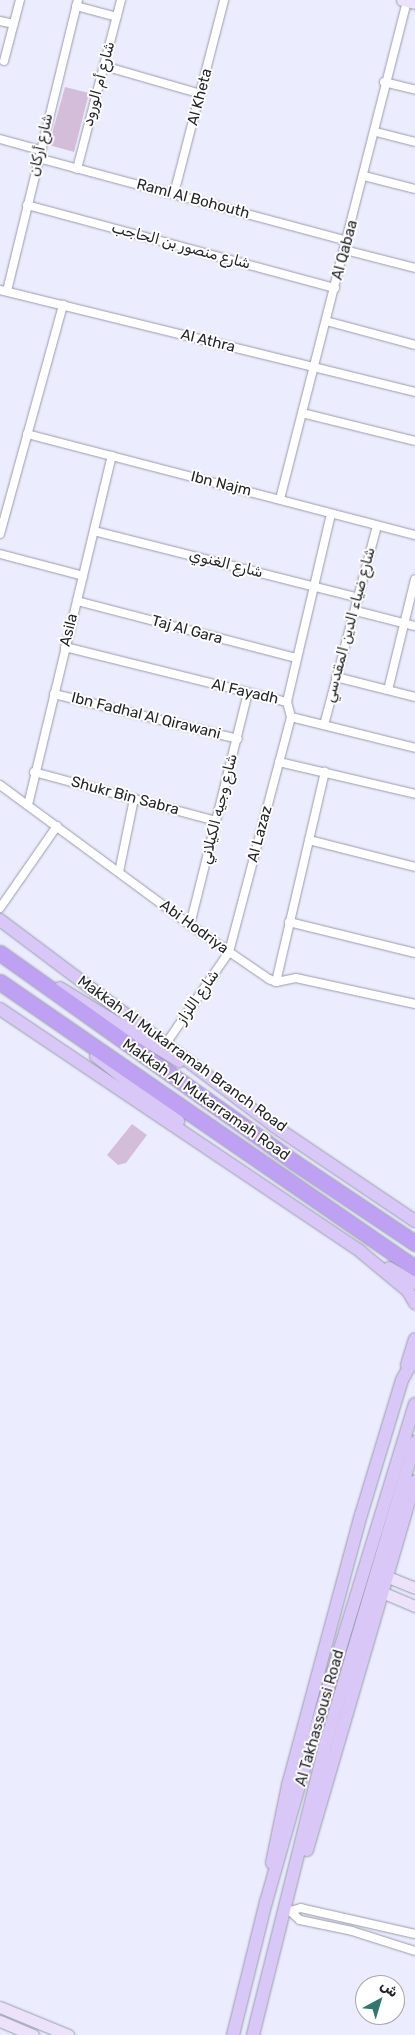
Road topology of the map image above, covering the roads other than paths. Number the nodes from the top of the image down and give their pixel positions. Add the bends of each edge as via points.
1 (20, 0) edge
2 (121, 0) edge
3 (224, 0) edge
4 (408, 2) edge
5 (77, 3) edge
6 (117, 16) junction
7 (0, 21) edge
8 (14, 24) junction
9 (4, 61) dead end
10 (104, 66) junction
11 (384, 82) junction
12 (415, 90) edge
13 (201, 94) junction
14 (376, 132) junction
15 (0, 139) edge
16 (415, 142) edge
17 (39, 154) junction
18 (77, 169) junction
19 (364, 176) junction
20 (415, 189) edge
21 (174, 194) junction
22 (27, 205) junction
23 (347, 241) junction
24 (345, 250) junction
25 (415, 268) edge
26 (335, 288) junction
27 (3, 290) edge
28 (62, 305) junction
29 (326, 321) junction
30 (415, 344) edge
31 (313, 367) junction
32 (415, 392) edge
33 (302, 413) junction
34 (26, 434) junction
35 (415, 441) edge
36 (112, 456) junction
37 (280, 499) junction
38 (331, 514) junction
39 (377, 526) junction
40 (94, 532) junction
41 (0, 534) edge
42 (415, 535) edge
43 (0, 554) edge
44 (82, 576) junction
45 (415, 579) edge
46 (313, 586) junction
47 (359, 598) junction
48 (77, 601) junction
49 (356, 610) junction
50 (404, 624) junction
51 (415, 626) edge
52 (65, 647) junction
53 (296, 658) junction
54 (336, 677) junction
55 (388, 690) junction
56 (248, 693) junction
57 (54, 694) junction
58 (415, 697) edge
59 (287, 702) junction
60 (291, 716) junction
61 (324, 725) junction
62 (238, 739) junction
63 (415, 748) edge
64 (280, 762) junction
65 (34, 772) junction
66 (325, 772) junction
67 (0, 785) edge
68 (415, 794) edge
69 (134, 799) junction
70 (28, 805) junction
71 (216, 821) junction
72 (57, 826) junction
73 (310, 840) junction
74 (415, 867) edge
75 (120, 872) junction
76 (0, 908) edge
77 (0, 920) edge
78 (290, 922) junction
79 (190, 926) junction
80 (0, 952) edge
81 (230, 952) junction
82 (415, 953) edge
83 (0, 982) edge
84 (276, 982) junction
85 (19, 995) junction
86 (415, 1004) edge
87 (0, 1010) edge
88 (167, 1042) junction
89 (274, 1126) junction
90 (256, 1182) junction
91 (397, 1209) junction
92 (415, 1216) edge
93 (415, 1221) edge
94 (415, 1227) edge
95 (415, 1243) edge
96 (361, 1252) junction
97 (415, 1268) edge
98 (415, 1283) edge
99 (415, 1303) edge
100 (415, 1339) edge
101 (415, 1357) edge
102 (415, 1365) edge
103 (402, 1380) junction
104 (415, 1404) edge
105 (415, 1442) edge
106 (415, 1481) edge
107 (388, 1578) junction
108 (415, 1588) edge
109 (384, 1593) junction
110 (415, 1606) edge
111 (266, 1902) junction
112 (288, 1905) junction
113 (415, 1934) edge
114 (415, 1951) edge
115 (0, 2006) edge
116 (0, 2021) edge
117 (33, 2035) edge
118 (68, 2035) edge
119 (234, 2035) edge
120 (253, 2035) edge

1 - 8 street
2 - 6 street, شارع أم الورود
3 - 13 street, Al Kheta
4 - 11 street, Al Qabaa
5 - 6 street
5 - 17 street, شارع أركان
6 - 10 street, شارع أم الورود
7 - 8 street
8 - 9 street
10 - 13 street
10 - 18 street, شارع أم الورود
11 - 12 street
11 - 14 street, Al Qabaa
13 - 21 street, Al Kheta
14 - 16 street
14 - 19 street, Al Qabaa
15 - 17 street, Raml Al Bohouth
17 - 18 street, Raml Al Bohouth
17 - 22 street, شارع أركان
18 - 21 street, Raml Al Bohouth
19 - 20 street
19 - 23 street, Al Qabaa
21 - 23 street, Raml Al Bohouth
22 - 26 street, شارع منصور بن الحاجب
22 - 27 street, شارع أركان
23 - 24 street, Al Qabaa
24 - 25 street
24 - 26 street, Al Qabaa
26 - 29 street, Al Qabaa
27 - 28 street, Al Athra
28 - 31 street, Al Athra
28 - 34 street
29 - 30 street
29 - 31 street, Al Qabaa
31 - 32 street, Al Athra
31 - 33 street, Al Qabaa
33 - 35 street
33 - 37 street, Al Qabaa
34 - 36 street, Ibn Najm
34 - 41 street
36 - 37 street, Ibn Najm
36 - 40 street, Asila
37 - 38 street, Ibn Najm
38 - 39 street, Ibn Najm
38 - 46 street
39 - 42 street, Ibn Najm
39 - 47 street, شارع ضياء الدين المقدسي
40 - 44 street, Asila
40 - 46 street, شارع الغنوي
43 - 44 street
44 - 48 street, Asila
45 - 50 street
46 - 47 street, شارع الغنوي
46 - 53 street
47 - 49 street, شارع ضياء الدين المقدسي
48 - 52 street, Asila
48 - 53 street, Taj Al Gara
49 - 50 street
49 - 54 street, شارع ضياء الدين المقدسي
50 - 51 street
50 - 55 street
52 - 56 street, Al Fayadh
52 - 57 street, Asila
53 - 59 street
54 - 55 street
54 - 61 street, شارع ضياء الدين المقدسي
55 - 58 street
56 - 59 street, Al Fayadh
56 - 62 street, شارع وجيه الكيلاني
57 - 62 street, Ibn Fadhal Al Qirawani
57 - 65 street, Asila
59 - 60 street, Al Fayadh
60 - 61 street, Al Fayadh
60 - 64 street, Al Lazaz
61 - 63 street, Al Fayadh
62 - 71 street, شارع وجيه الكيلاني
64 - 66 street
64 - 81 street, Al Lazaz
65 - 69 street, Shukr Bin Sabra
65 - 70 street, Asila
66 - 68 street
66 - 73 street
67 - 70 street, Abi Hodriya
69 - 71 street, Shukr Bin Sabra
69 - 75 street
70 - 72 street, Abi Hodriya
71 - 79 street, شارع وجيه الكيلاني
72 - 75 street, Abi Hodriya
72 - 76 street
73 - 74 street
73 - 78 street
75 - 79 street, Abi Hodriya
77 - 88 main road, Makkah Al Mukarramah Branch Road
78 - 82 street
78 - 84 street
79 - 81 street, Abi Hodriya
80 - 89 main road via 150,1042
80 - 95 highway, Makkah Al Mukarramah Road via 294,1162
81 - 84 street, Abi Hodriya
81 - 88 street, شارع اللزاز
83 - 85 highway, Makkah Al Mukarramah Road
84 - 86 street via 296,978
85 - 90 main road
85 - 97 highway, Makkah Al Mukarramah Road
87 - 90 main road
88 - 89 main road, Makkah Al Mukarramah Branch Road
89 - 91 main road, Makkah Al Mukarramah Branch Road
90 - 96 main road
91 - 92 main road
91 - 93 main road, Makkah Al Mukarramah Branch Road
91 - 94 main road
96 - 98 main road
96 - 99 main road via 408,1291
100 - 103 main road
101 - 103 main road
102 - 103 main road
103 - 111 main road via 361,1515 288,1785 275,1839
104 - 111 main road, Al Takhassousi Road via 386,1490
105 - 112 main road, Al Takhassousi Road via 326,1744
106 - 107 main road
107 - 108 street
107 - 109 main road
109 - 110 street
109 - 112 main road
111 - 119 main road, Al Takhassousi Road
112 - 113 street
112 - 114 street via 300,1920 352,1931
112 - 120 main road, Al Takhassousi Road
115 - 118 street
116 - 117 street

